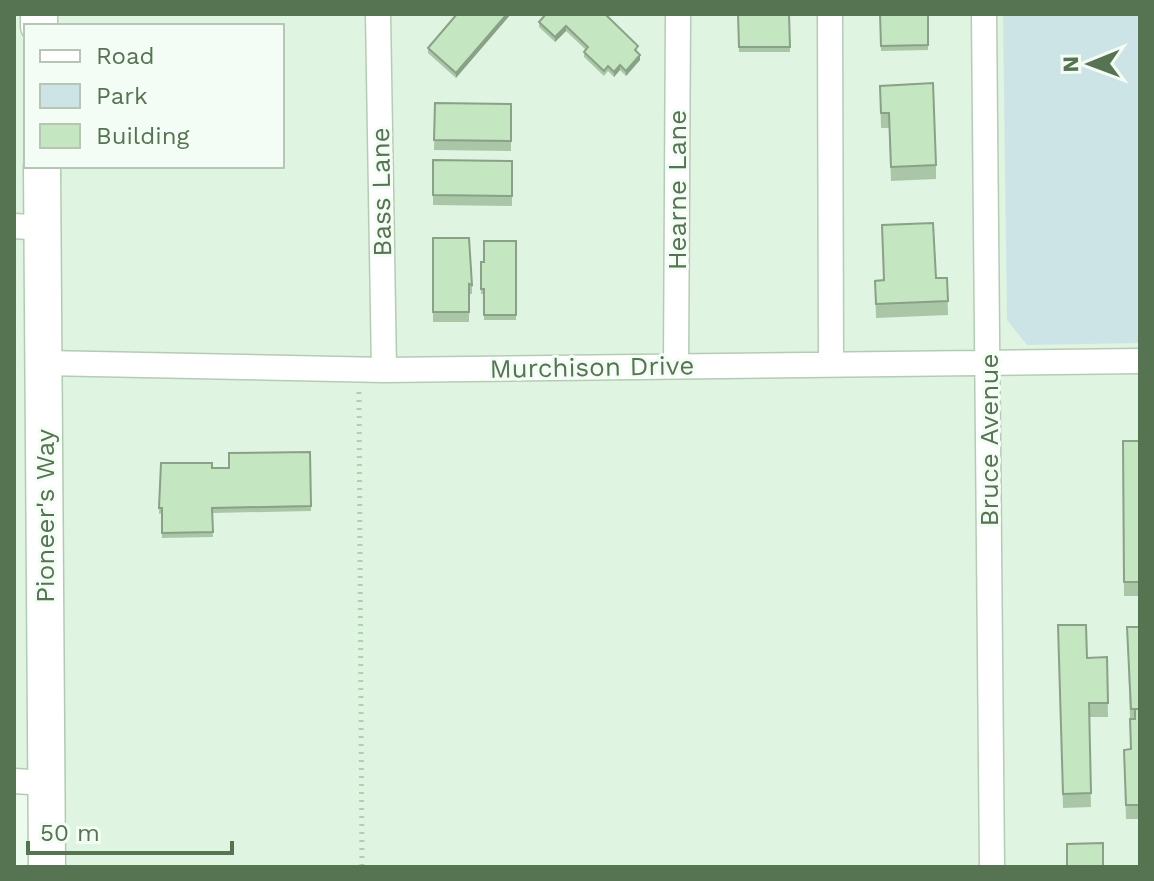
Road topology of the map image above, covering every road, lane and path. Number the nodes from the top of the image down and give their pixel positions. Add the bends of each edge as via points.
1 (378, 14) edge
2 (678, 14) edge
3 (830, 14) edge
4 (984, 14) edge
5 (42, 168) edge
6 (29, 227) edge
7 (1140, 361) edge
8 (989, 362) junction
9 (44, 363) junction
10 (831, 364) junction
11 (676, 366) junction
12 (359, 369) junction
13 (384, 370) junction
14 (31, 782) edge
15 (47, 867) edge
16 (362, 867) edge
17 (992, 867) edge

1 - 13 street, Bass Lane
2 - 11 street, Hearne Lane
3 - 10 street
4 - 8 street, Bruce Avenue
5 - 6 main road, Pioneer's Way
6 - 9 main road, Pioneer's Way
7 - 8 street, Murchison Drive
8 - 10 street, Murchison Drive
8 - 17 street, Bruce Avenue
9 - 12 street, Murchison Drive
9 - 14 main road, Pioneer's Way
10 - 11 street, Murchison Drive
11 - 13 street, Murchison Drive
12 - 13 street, Murchison Drive
12 - 16 path
14 - 15 main road, Pioneer's Way

